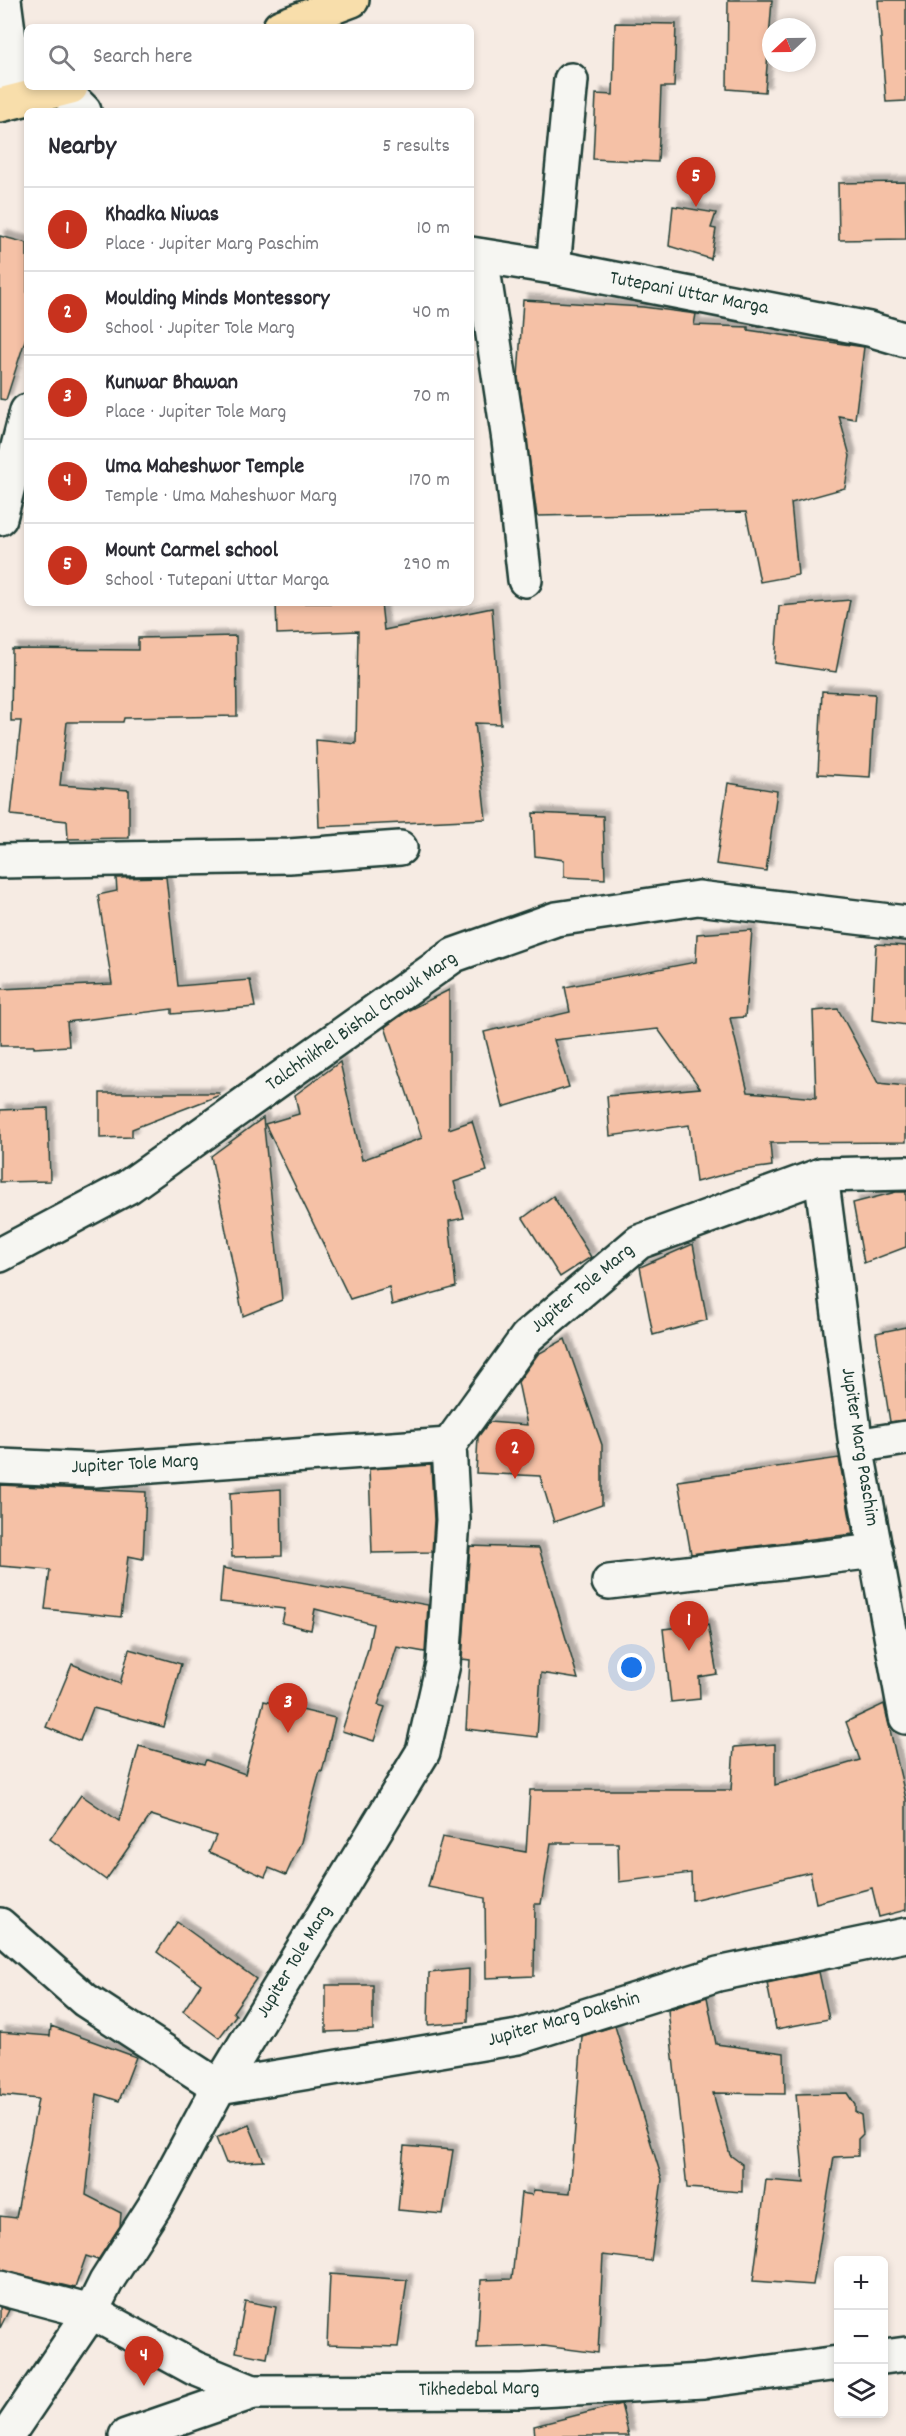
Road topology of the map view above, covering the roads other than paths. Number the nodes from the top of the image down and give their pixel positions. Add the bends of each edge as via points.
1 (4, 0) edge
2 (352, 0) edge
3 (288, 24) edge
4 (571, 80) dead end
5 (72, 96) edge
6 (8, 103) edge
7 (476, 255) edge
8 (553, 267) junction
9 (906, 340) edge
10 (24, 423) edge
11 (0, 518) edge
12 (525, 580) dead end
13 (400, 848) dead end
14 (0, 861) edge
15 (906, 923) edge
16 (906, 1173) edge
17 (821, 1175) junction
18 (0, 1255) edge
19 (906, 1438) edge
20 (449, 1445) junction
21 (856, 1446) junction
22 (0, 1466) edge
23 (876, 1551) junction
24 (609, 1582) dead end
25 (906, 1717) edge
26 (0, 1925) edge
27 (906, 1935) edge
28 (219, 2087) junction
29 (0, 2289) edge
30 (91, 2312) junction
31 (906, 2354) edge
32 (888, 2356) edge
33 (834, 2364) edge
34 (253, 2392) junction
35 (7, 2436) edge
36 (126, 2436) edge

1 - 6 street
2 - 3 main road
4 - 8 street
5 - 6 main road
7 - 8 street, Tutepani Uttar Marga
7 - 12 street via 509,440
8 - 9 street, Tutepani Uttar Marga via 869,329
10 - 11 street
13 - 14 street via 289,855
15 - 18 street, Talchhikhel Bishal Chowk Marg via 698,897 556,919 454,955 128,1187
16 - 17 street, Jupiter Tole Marg
17 - 20 street, Jupiter Tole Marg via 639,1242 526,1337
17 - 21 street, Jupiter Marg Paschim
19 - 21 street
20 - 22 street, Jupiter Tole Marg via 95,1470
20 - 28 street, Jupiter Tole Marg via 453,1520 443,1664 423,1752
21 - 23 street, Jupiter Marg Paschim
23 - 24 street
23 - 25 street, Jupiter Marg Paschim
26 - 28 street via 85,2000
27 - 28 street, Jupiter Marg Dakshin via 718,1974 518,2037
28 - 30 street, Jupiter Tole Marg via 156,2204
29 - 30 street
30 - 34 street via 194,2368
30 - 35 street, Jupiter Tole Marg
31 - 32 street
33 - 34 street, Tikhedebal Marg via 704,2381 521,2391
34 - 36 street, Tikhedebal Marg

